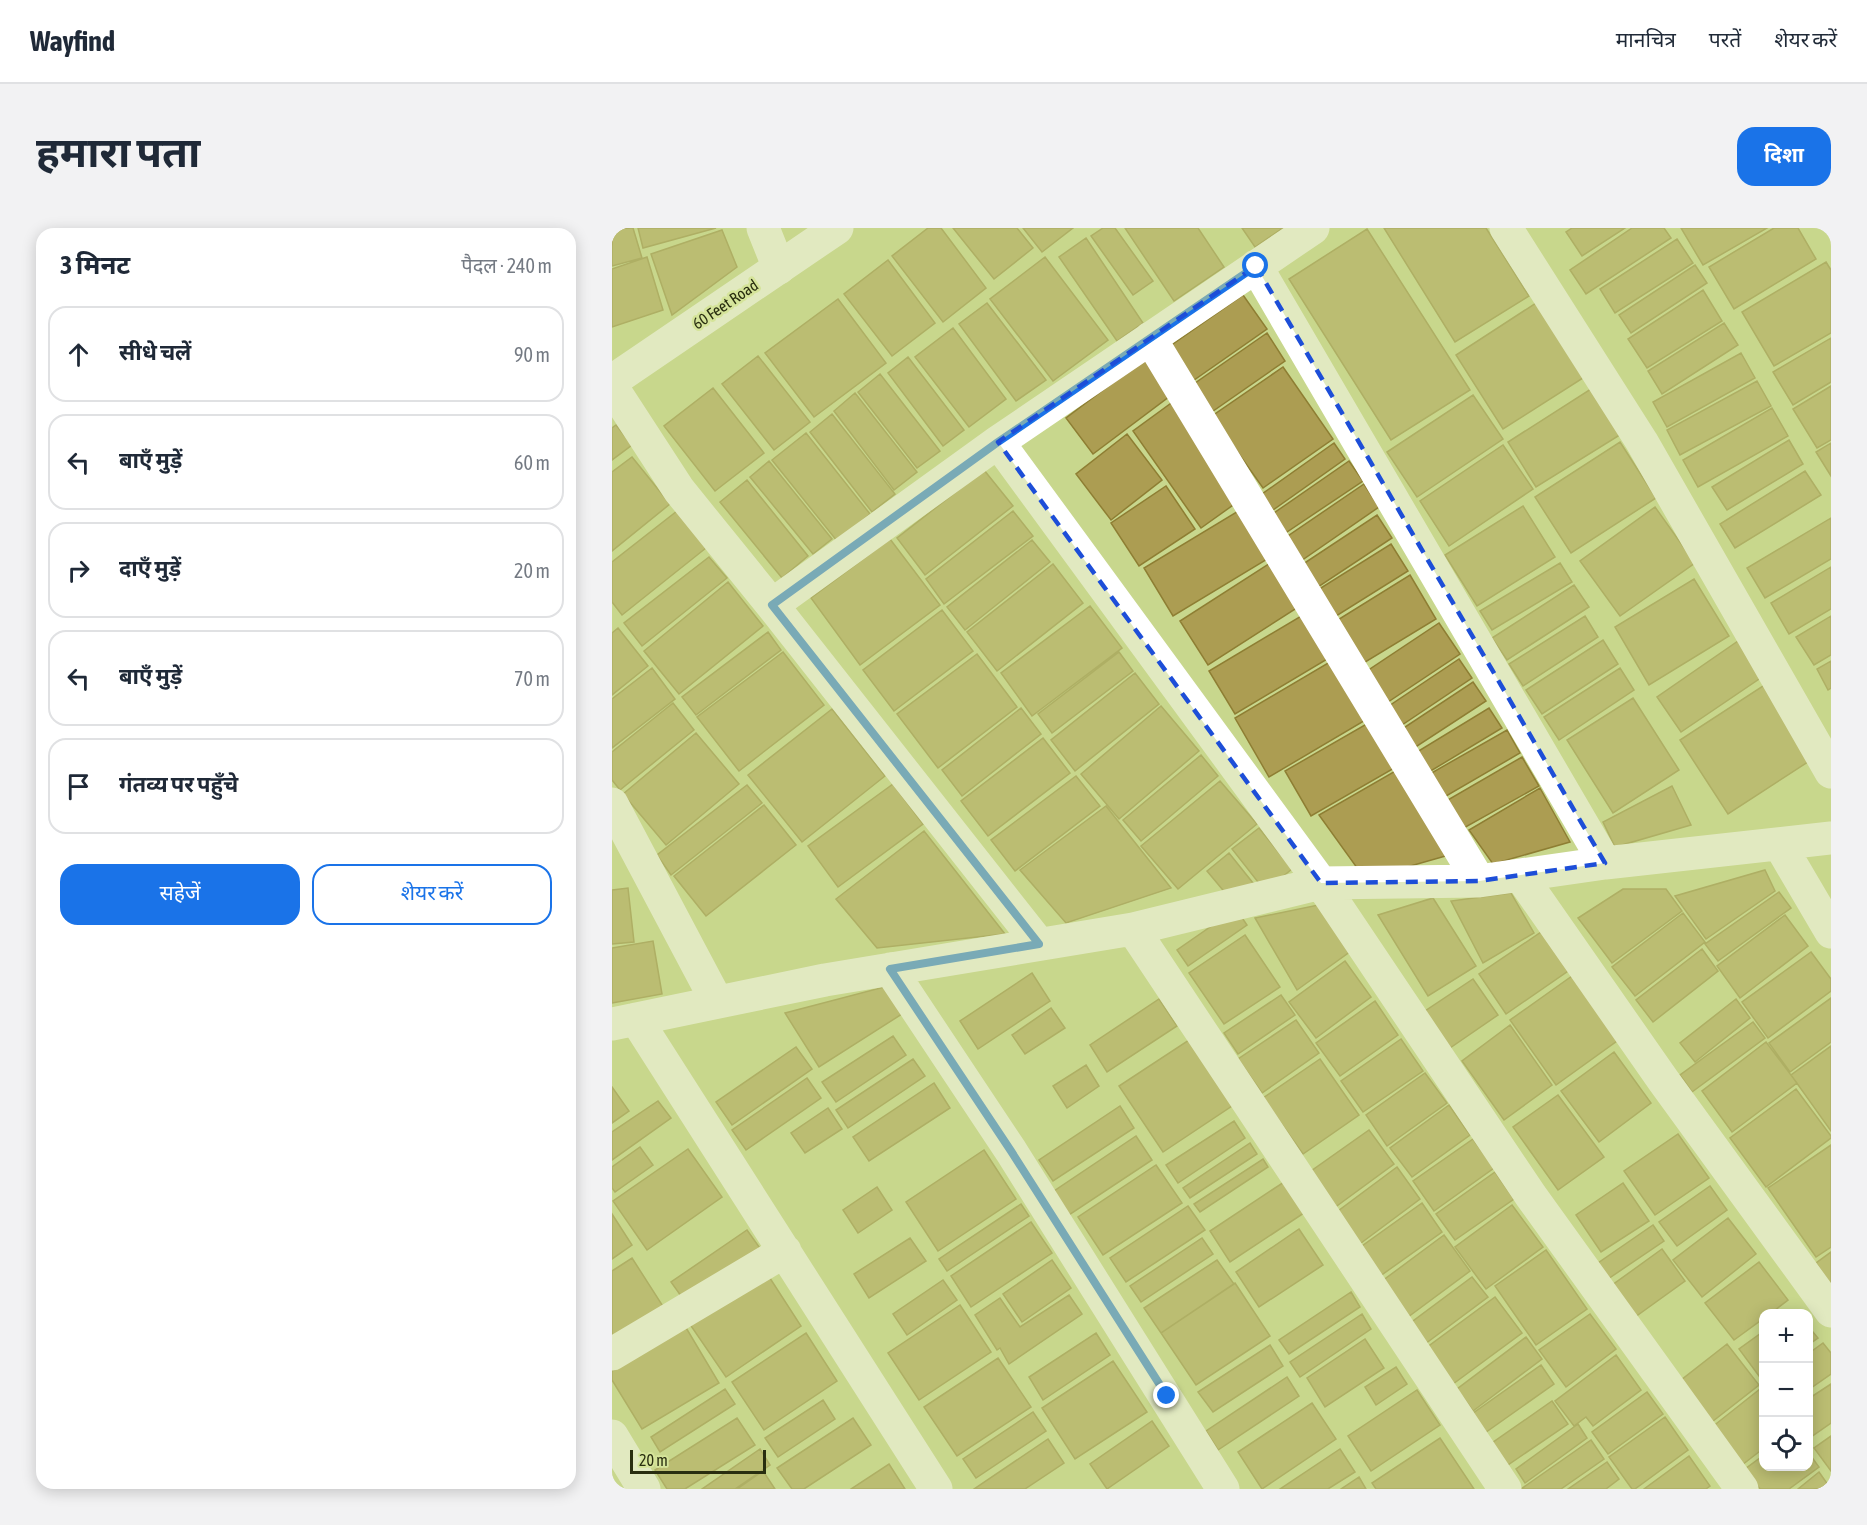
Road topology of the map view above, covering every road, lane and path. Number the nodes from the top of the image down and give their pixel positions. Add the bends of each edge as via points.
1 (763, 228) edge
2 (837, 228) edge
3 (1313, 228) edge
4 (1506, 228) edge
5 (1256, 266) junction
6 (779, 268) junction
7 (1150, 338) junction
8 (612, 381) edge
9 (612, 387) edge
10 (998, 442) junction
11 (772, 605) junction
12 (1831, 772) edge
13 (612, 804) edge
14 (1831, 838) edge
15 (1780, 845) junction
16 (1605, 863) junction
17 (1520, 875) junction
18 (1479, 881) junction
19 (1321, 883) junction
20 (1132, 929) junction
21 (1831, 932) edge
22 (1039, 944) junction
23 (890, 969) junction
24 (717, 1002) junction
25 (624, 1022) edge
26 (785, 1251) junction
27 (1831, 1311) edge
28 (612, 1354) edge
29 (612, 1436) edge
30 (644, 1489) edge
31 (936, 1489) edge
32 (1223, 1489) edge
33 (1505, 1489) edge
34 (1742, 1489) edge

1 - 6 street
2 - 6 street, 60 Feet Road
3 - 5 street
4 - 12 street via 1642,442
5 - 7 street
5 - 16 street
6 - 8 street, 60 Feet Road
7 - 10 street
7 - 18 street
9 - 11 street via 679,490
10 - 11 street
10 - 19 street
11 - 22 street
13 - 24 street
14 - 15 street
15 - 16 street
15 - 21 street
16 - 17 street
17 - 18 street
17 - 27 street
18 - 19 street
19 - 20 street
19 - 34 street via 1531,1196
20 - 22 street
20 - 33 street
22 - 23 street
23 - 24 street
23 - 32 street via 1018,1160
24 - 25 street
25 - 26 street
26 - 28 street
26 - 31 street
29 - 30 street

